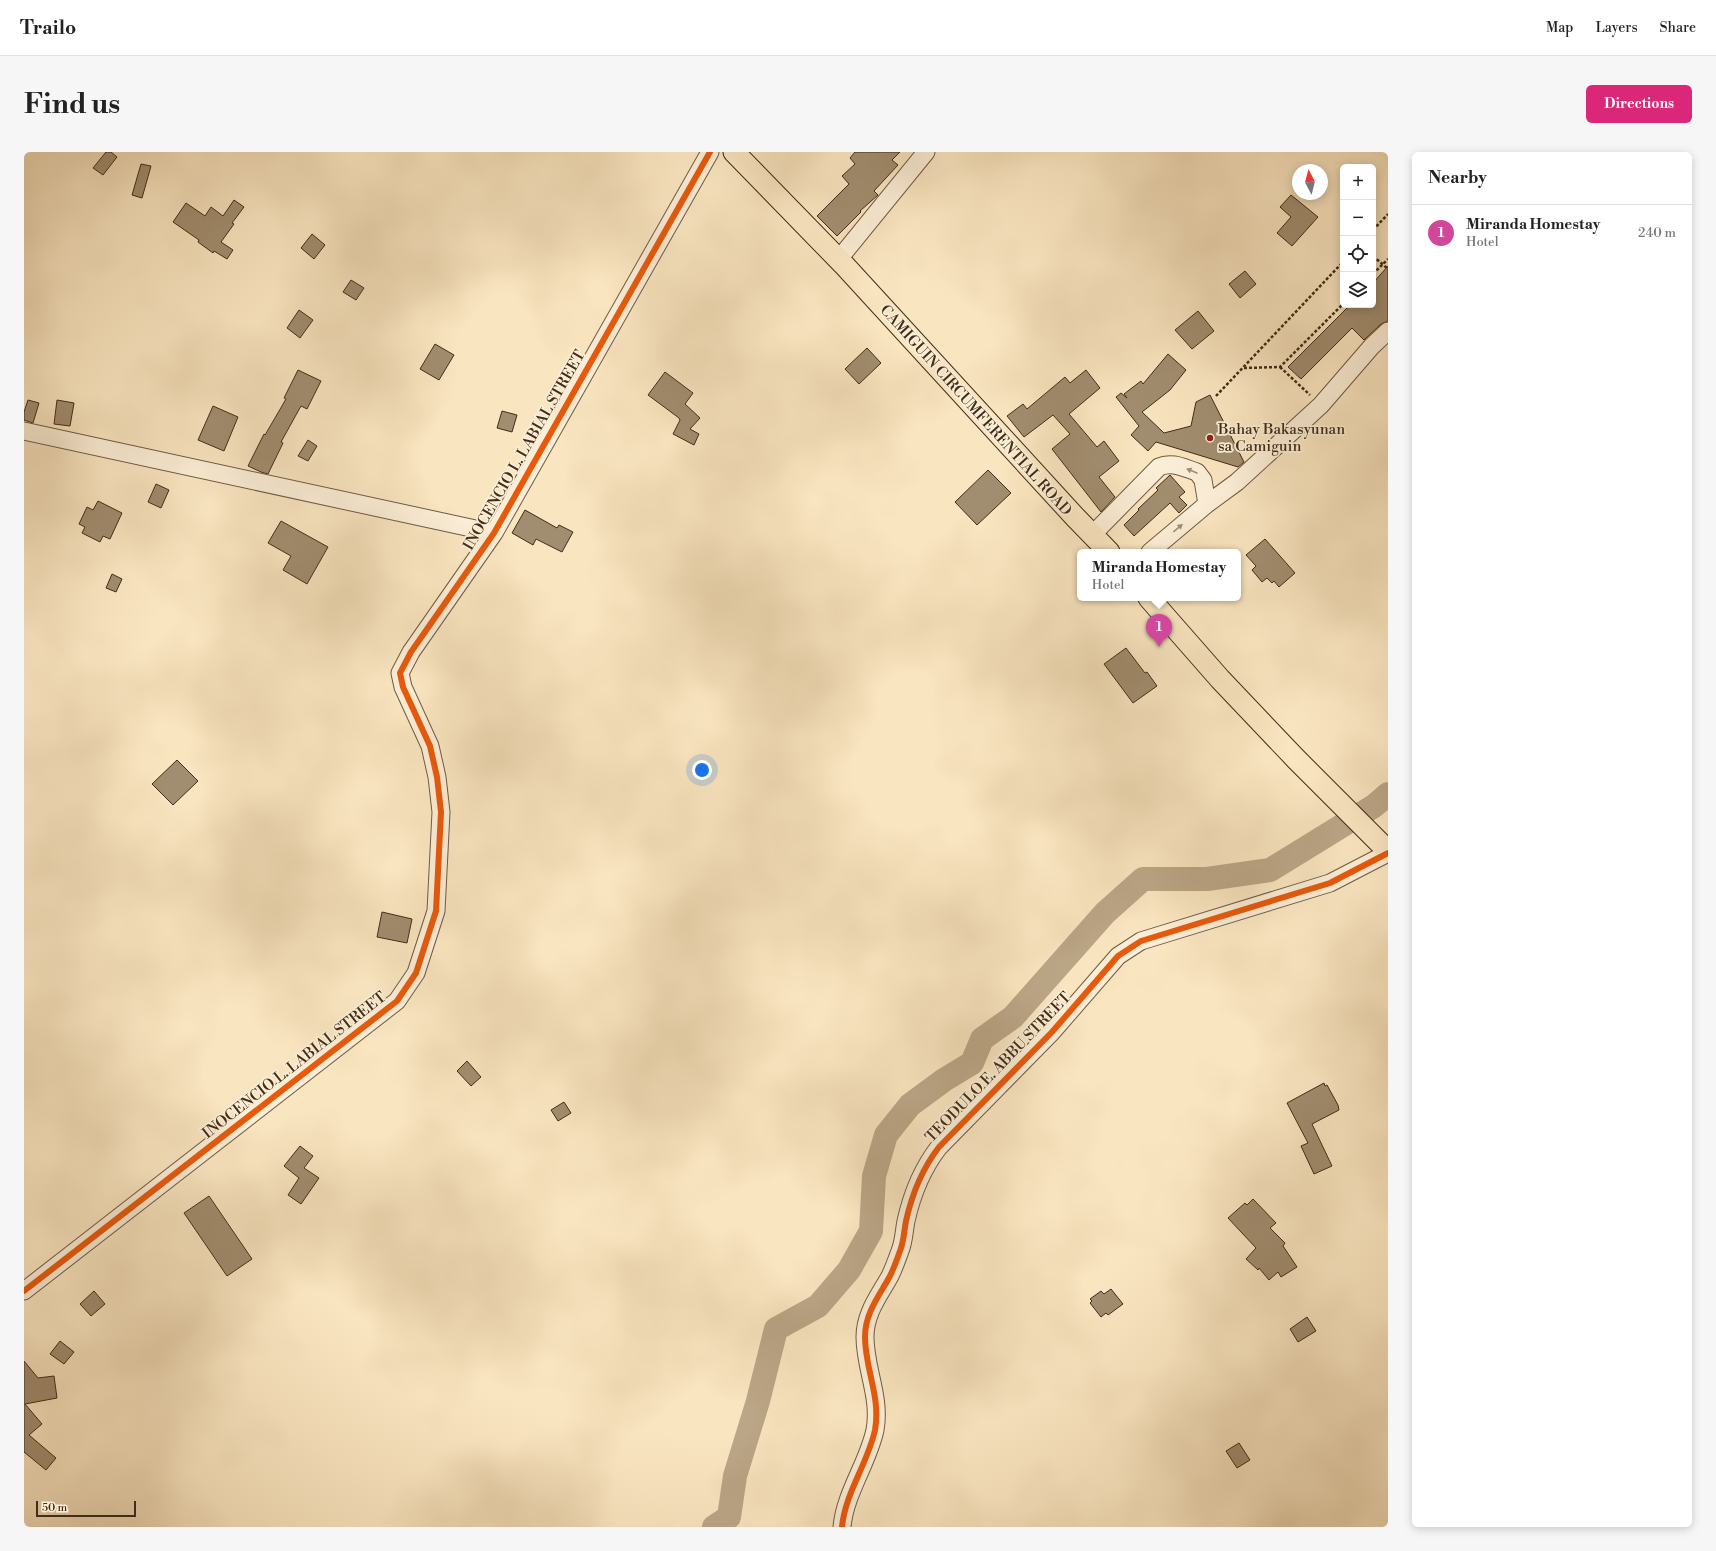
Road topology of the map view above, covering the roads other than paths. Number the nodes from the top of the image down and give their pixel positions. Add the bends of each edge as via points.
1 (710, 152) edge
2 (734, 152) edge
3 (926, 152) edge
4 (842, 263) junction
5 (1388, 331) edge
6 (24, 431) edge
7 (1207, 504) junction
8 (494, 533) junction
9 (1093, 534) junction
10 (1106, 549) edge
11 (1154, 549) edge
12 (1152, 601) edge
13 (1388, 852) edge
14 (24, 1291) edge
15 (842, 1527) edge

1 - 8 street, INOCENCIO L. LABIAL STREET
2 - 4 main road, CAMIGUIN CIRCUMFERENTIAL ROAD
3 - 4 street
4 - 9 main road, CAMIGUIN CIRCUMFERENTIAL ROAD
5 - 7 street via 1321,405 1237,482
6 - 8 street
7 -> 9 street via 1203,480 1197,472 1165,464 1159,467
11 -> 7 street
8 - 14 street, INOCENCIO L. LABIAL STREET via 411,652 400,673 403,687 430,746 441,812 436,911 416,973 398,1001
9 - 10 main road, CAMIGUIN CIRCUMFERENTIAL ROAD
12 - 13 main road via 1220,678
13 - 15 street, TEODULO E. ABBU STREET via 1330,883 1175,930 1128,948 1118,956 1052,1032 935,1152 928,1161 912,1196 901,1249 868,1318 865,1336 875,1391 875,1431 842,1518

